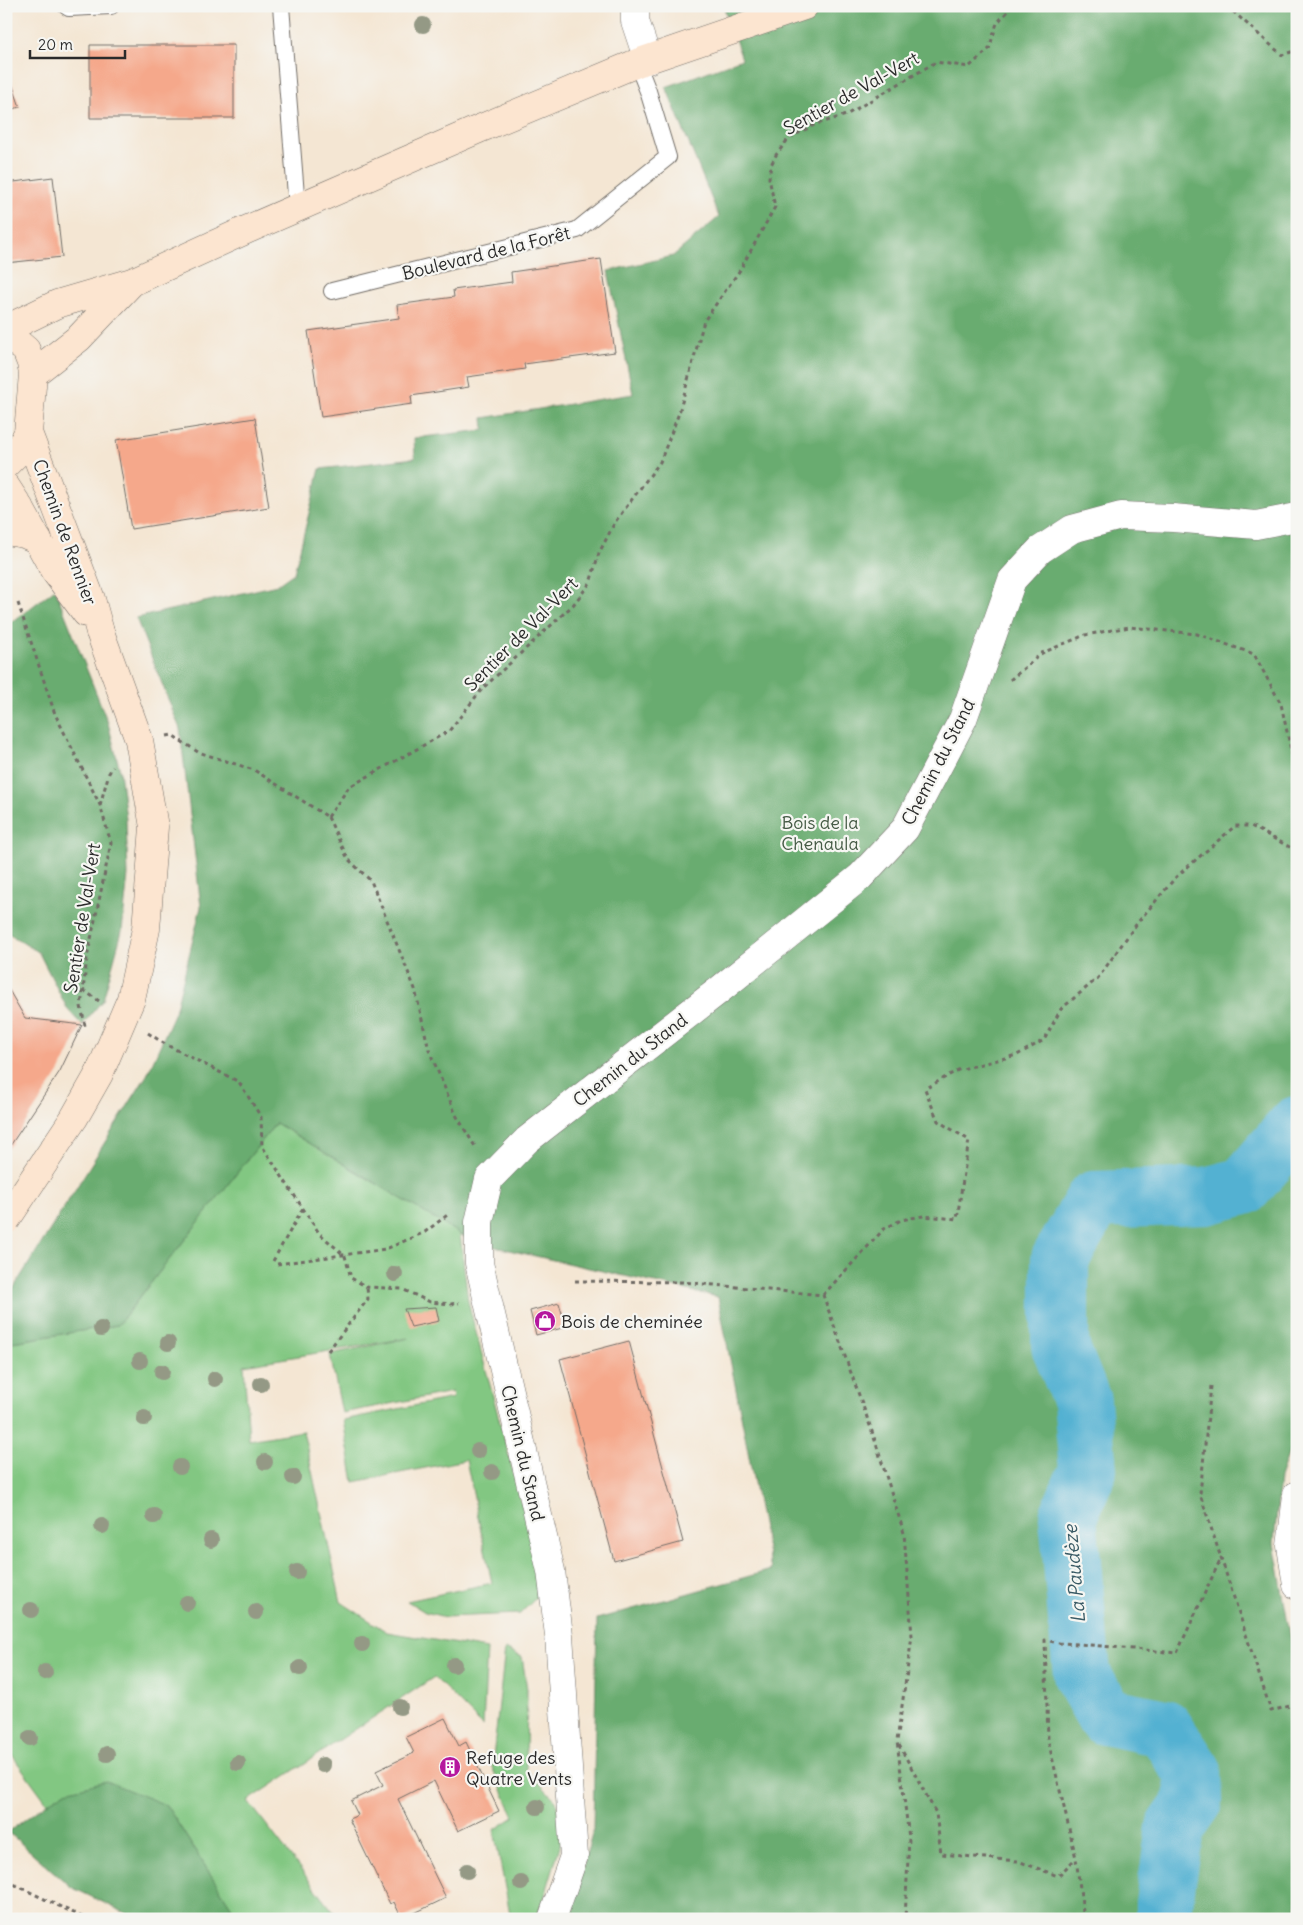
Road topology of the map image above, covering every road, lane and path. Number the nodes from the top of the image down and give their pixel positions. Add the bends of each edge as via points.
1 (66, 6) edge
2 (110, 6) edge
3 (281, 6) edge
4 (635, 6) edge
5 (804, 6) edge
6 (1013, 6) edge
7 (1227, 6) edge
8 (1291, 6) edge
9 (1297, 10) edge
10 (1297, 50) edge
11 (643, 62) junction
12 (297, 208) junction
13 (132, 282) junction
14 (332, 291) dead end
15 (6, 328) edge
16 (6, 333) edge
17 (33, 374) junction
18 (28, 432) junction
19 (6, 464) edge
20 (6, 487) edge
21 (1297, 517) edge
22 (6, 532) edge
23 (38, 540) junction
24 (18, 603) dead end
25 (100, 632) junction
26 (1006, 683) dead end
27 (164, 737) dead end
28 (115, 765) dead end
29 (1297, 778) edge
30 (99, 803) junction
31 (328, 817) junction
32 (1297, 851) edge
33 (87, 1031) dead end
34 (165, 1044) dead end
35 (489, 1179) junction
36 (303, 1208) junction
37 (452, 1211) dead end
38 (6, 1220) edge
39 (345, 1256) junction
40 (273, 1261) dead end
41 (277, 1264) dead end
42 (575, 1281) dead end
43 (366, 1287) junction
44 (823, 1295) junction
45 (450, 1304) dead end
46 (328, 1351) dead end
47 (1211, 1386) dead end
48 (1297, 1494) edge
49 (1221, 1558) junction
50 (1297, 1585) edge
51 (1297, 1704) edge
52 (897, 1742) junction
53 (1076, 1858) junction
54 (7, 1881) edge
55 (86, 1919) edge
56 (552, 1919) edge
57 (905, 1919) edge
58 (1084, 1919) edge

1 - 2 lane
3 - 12 lane
4 - 11 street
5 - 11 street
6 - 31 path, Sentier de Val-Vert via 998,23 989,49 969,67 936,62 846,115 814,125 789,138 776,155 770,171 775,207 740,270 704,321 679,413 660,462 615,522 599,553 590,583 573,605 482,689 449,732 349,787
7 - 10 path via 1282,55
8 - 9 path
11 - 12 street
11 - 14 lane, Boulevard de la Forêt via 648,91 668,157 577,230
12 - 13 street
13 - 15 street via 57,304
13 - 17 street via 79,338
16 - 17 street via 26,350
17 - 18 street
18 - 19 street via 18,453
18 - 25 street, Chemin de Rennier via 91,599
20 - 23 street, Chemin de Rennier
21 - 35 street, Chemin du Stand via 1256,525 1121,516 1072,529 1040,550 1012,580 963,719 905,829 860,878 527,1140
22 - 23 street
23 - 25 street, Chemin de Rennier via 54,570
24 - 30 path, Sentier de Val-Vert via 55,714
25 - 38 street, Chemin de Rennier, bridge via 139,740 154,827 146,929 131,999 99,1074 74,1118
26 - 29 path via 1042,653 1085,635 1129,627 1197,634 1254,654 1281,704
27 - 31 path via 172,735 198,752 254,770
28 - 30 path
30 - 33 path, Sentier de Val-Vert via 110,843 86,958 81,1006
31 - 35 path via 348,859 371,881 415,989 429,1050 456,1115 474,1142
32 - 44 path via 1251,826 1234,826 1176,876 1098,978 1061,1009 1044,1040 1017,1055 958,1070 925,1089 938,1121 969,1140 957,1220 923,1216 902,1220 884,1229
34 - 36 path via 239,1082 261,1117 262,1146
35 - 56 street, Chemin du Stand via 479,1222 479,1263 551,1572 559,1635 574,1856
36 - 39 path via 319,1233
36 - 40 path
37 - 39 path via 425,1232 386,1250
39 - 41 path
39 - 43 path via 351,1278
42 - 44 path via 682,1282
43 - 45 path via 402,1289 430,1302
43 - 46 path via 368,1299
44 - 52 path via 873,1434 904,1533 912,1636
47 - 49 path via 1200,1494
48 - 50 street via 1291,1546
49 - 51 path via 1271,1711
49 - 53 path via 1178,1653 1045,1640 1048,1740
52 - 53 path via 936,1813 941,1854 1018,1861 1058,1876
52 - 57 path via 909,1838
53 - 58 path
54 - 55 path

